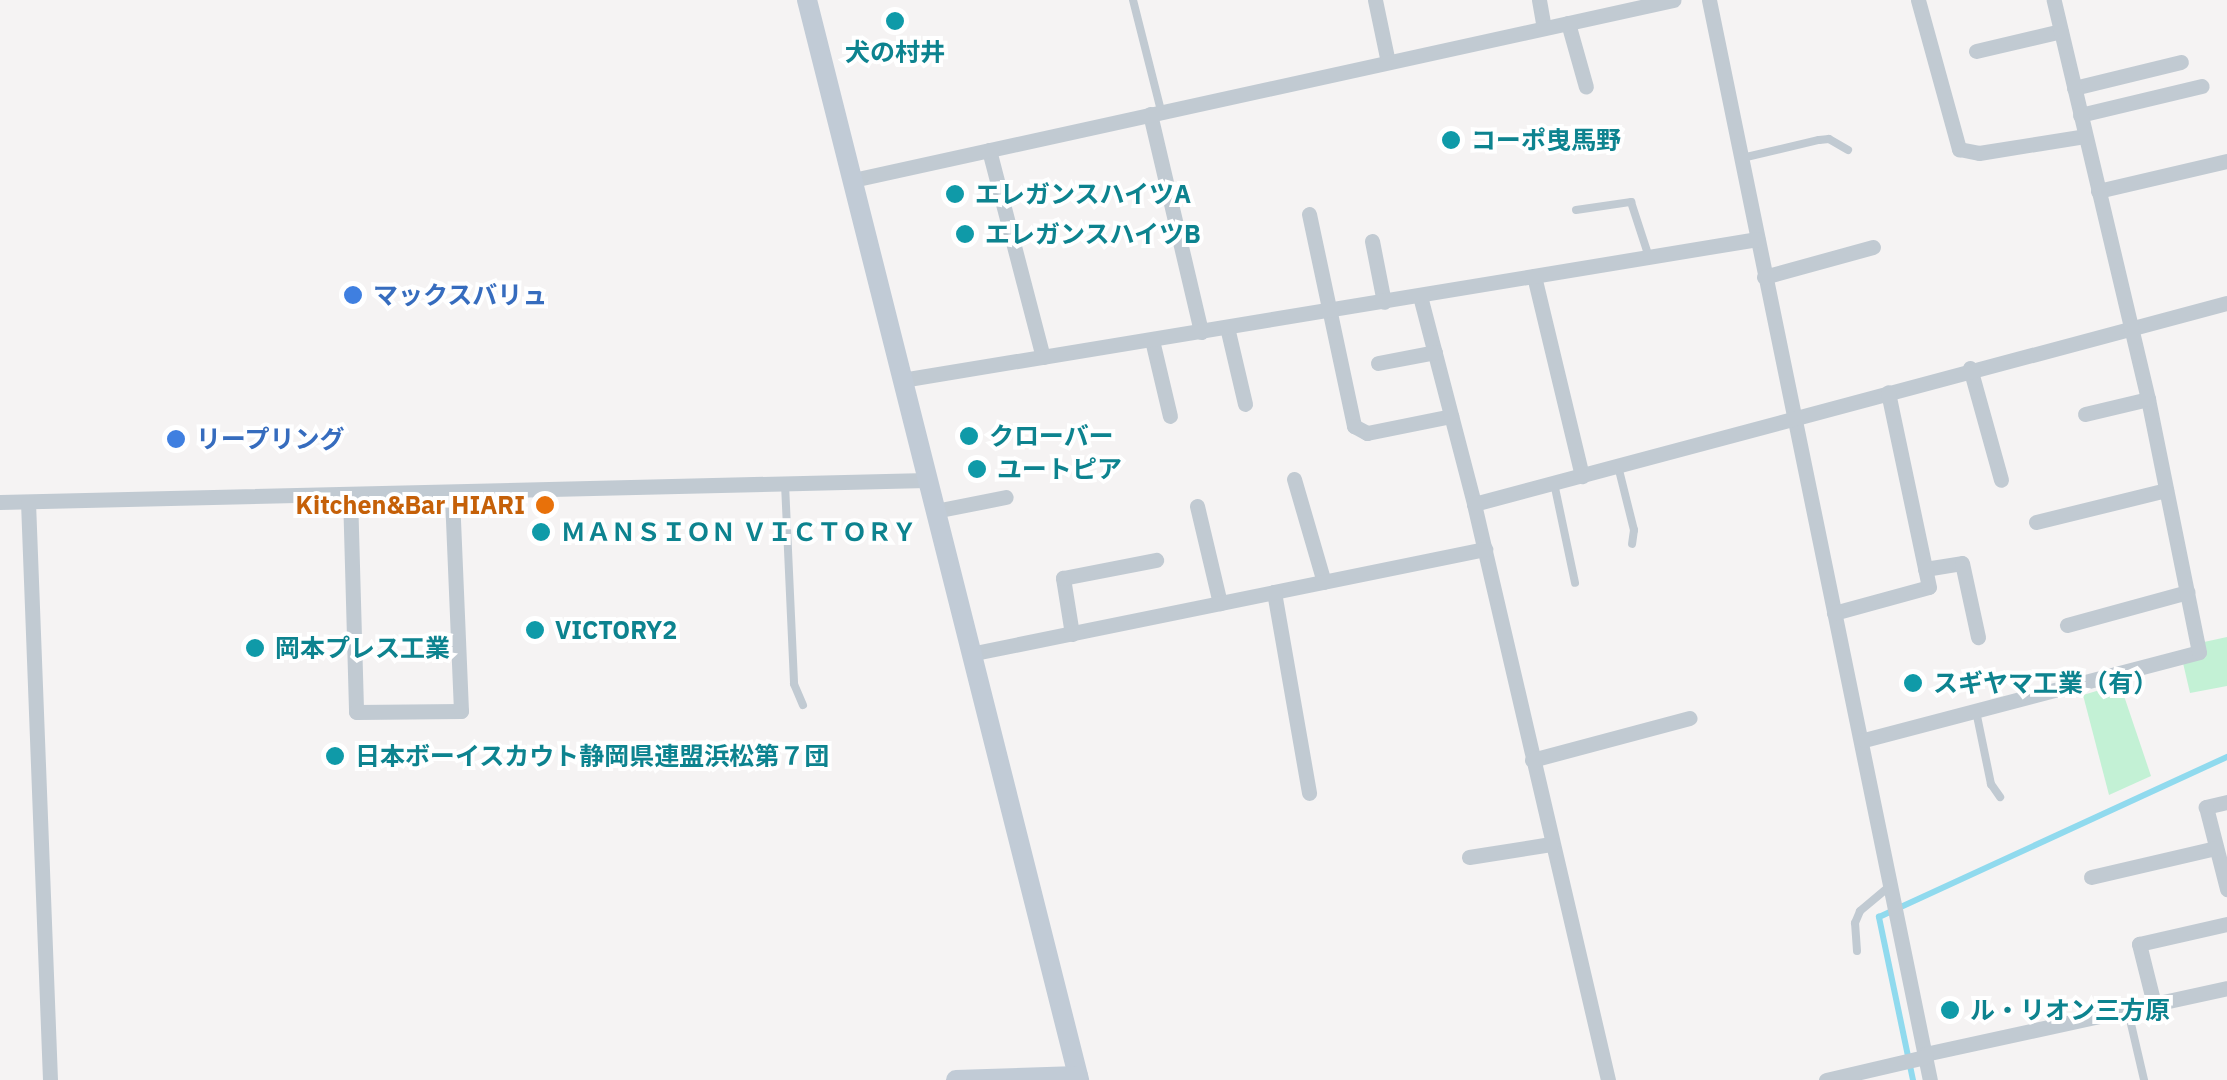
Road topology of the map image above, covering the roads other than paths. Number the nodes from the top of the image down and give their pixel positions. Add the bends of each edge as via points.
1 (807, 0) edge
2 (1132, 0) edge
3 (1375, 0) edge
4 (1539, 0) edge
5 (1673, 0) edge
6 (1710, 0) edge
7 (1918, 0) edge
8 (2054, 0) edge
9 (1627, 5) edge
10 (1568, 23) junction
11 (1544, 28) junction
12 (2061, 31) junction
13 (1976, 52) dead end
14 (1388, 62) junction
15 (2181, 62) dead end
16 (2202, 86) dead end
17 (1586, 87) dead end
18 (2074, 88) junction
19 (1155, 112) junction
20 (2080, 115) junction
21 (2085, 136) junction
22 (989, 150) junction
23 (1848, 150) dead end
24 (1742, 158) junction
25 (2227, 160) edge
26 (853, 180) junction
27 (2098, 191) junction
28 (1576, 210) dead end
29 (1309, 214) dead end
30 (1756, 239) junction
31 (1372, 241) dead end
32 (1873, 248) dead end
33 (1649, 257) junction
34 (1534, 276) junction
35 (1764, 278) junction
36 (1420, 296) junction
37 (1384, 302) junction
38 (2227, 303) edge
39 (1329, 311) junction
40 (1227, 327) junction
41 (2129, 328) junction
42 (1201, 332) junction
43 (1152, 340) junction
44 (1434, 352) junction
45 (1043, 358) junction
46 (1378, 363) dead end
47 (1970, 368) junction
48 (902, 380) junction
49 (1888, 392) junction
50 (2148, 400) junction
51 (1245, 404) dead end
52 (2085, 414) dead end
53 (1170, 416) dead end
54 (1451, 416) junction
55 (1792, 420) junction
56 (1618, 466) junction
57 (1582, 476) junction
58 (1294, 479) dead end
59 (927, 480) junction
60 (2001, 480) dead end
61 (1554, 483) junction
62 (785, 484) junction
63 (2166, 490) junction
64 (452, 492) junction
65 (350, 494) junction
66 (1006, 496) dead end
67 (0, 502) edge
68 (28, 502) junction
69 (1474, 504) junction
70 (1196, 506) dead end
71 (934, 511) junction
72 (2036, 522) dead end
73 (1632, 544) dead end
74 (1484, 549) junction
75 (1156, 560) dead end
76 (1925, 570) junction
77 (1324, 582) junction
78 (1575, 583) dead end
79 (1274, 592) junction
80 (2188, 592) junction
81 (1220, 603) junction
82 (1834, 612) junction
83 (2067, 626) dead end
84 (1072, 634) junction
85 (1978, 637) dead end
86 (970, 654) junction
87 (803, 706) dead end
88 (1976, 711) junction
89 (1690, 718) dead end
90 (1864, 740) junction
91 (1532, 760) junction
92 (1309, 793) dead end
93 (2000, 797) dead end
94 (2227, 802) edge
95 (1551, 844) junction
96 (2216, 848) junction
97 (1469, 858) dead end
98 (2091, 876) dead end
99 (2227, 888) edge
100 (1890, 893) junction
101 (2227, 924) edge
102 (1857, 951) dead end
103 (2227, 988) edge
104 (2154, 1004) junction
105 (2128, 1010) junction
106 (1917, 1058) junction
107 (1078, 1078) edge
108 (50, 1080) edge
109 (956, 1080) edge
110 (1608, 1080) edge
111 (1826, 1080) edge
112 (1930, 1080) edge
113 (2144, 1080) edge

1 - 26 street
2 - 19 lane
3 - 14 street
4 - 11 street
5 - 9 street
6 - 24 street
7 - 21 street via 1959,149 1979,152
8 - 12 street
9 - 10 street
10 - 11 street
10 - 17 street
11 - 14 street
12 - 13 street
12 - 18 street
14 - 19 street
15 - 18 street
16 - 20 street
18 - 20 street
19 - 22 street
19 - 42 street
20 - 21 street
21 - 27 street
22 - 26 street
22 - 45 street
23 - 24 lane via 1819,140
24 - 30 street
25 - 27 street
26 - 48 street
27 - 41 street
28 - 33 lane via 1630,202
29 - 39 street
30 - 33 street
30 - 35 street
31 - 37 street
32 - 35 street
33 - 34 street
34 - 36 street
34 - 57 street
35 - 55 street
36 - 37 street
36 - 44 street
37 - 39 street
38 - 41 street
39 - 40 street
39 - 54 street via 1354,426 1366,433
40 - 42 street
40 - 51 street
41 - 47 street
41 - 50 street
42 - 43 street
43 - 45 street
43 - 53 street
44 - 46 street
44 - 54 street
45 - 48 street
47 - 49 street
47 - 60 street
48 - 59 street
49 - 55 street
49 - 76 street
50 - 52 street
50 - 63 street
54 - 69 street
55 - 56 street
55 - 82 street
56 - 57 street
56 - 73 lane
57 - 61 street
58 - 77 street
59 - 62 street
59 - 71 street
61 - 69 street
61 - 78 lane
62 - 64 street
62 - 87 lane via 794,684
63 - 72 street
63 - 80 street
64 - 65 street
64 - 65 street via 461,712 356,712
65 - 68 street
66 - 71 street
67 - 68 street
68 - 108 street
69 - 74 street
70 - 81 street
71 - 86 street
74 - 77 street
74 - 91 street
75 - 84 street via 1063,578
76 - 82 street via 1929,587
76 - 85 street via 1962,563
77 - 79 street
79 - 81 street
79 - 92 street
80 - 83 street
80 - 88 street via 2199,652
81 - 84 street
82 - 90 street
84 - 86 street
86 - 107 street
88 - 90 street
88 - 93 lane via 1991,784
89 - 91 street
90 - 100 street
91 - 95 street
94 - 96 street via 2206,806
95 - 97 street
95 - 110 street
96 - 98 street
96 - 99 street
100 - 102 lane via 1860,911 1854,924
100 - 106 street
101 - 104 street via 2140,944
103 - 104 street
104 - 105 street
105 - 106 street
105 - 113 lane
106 - 111 street
106 - 112 street
107 - 109 street

